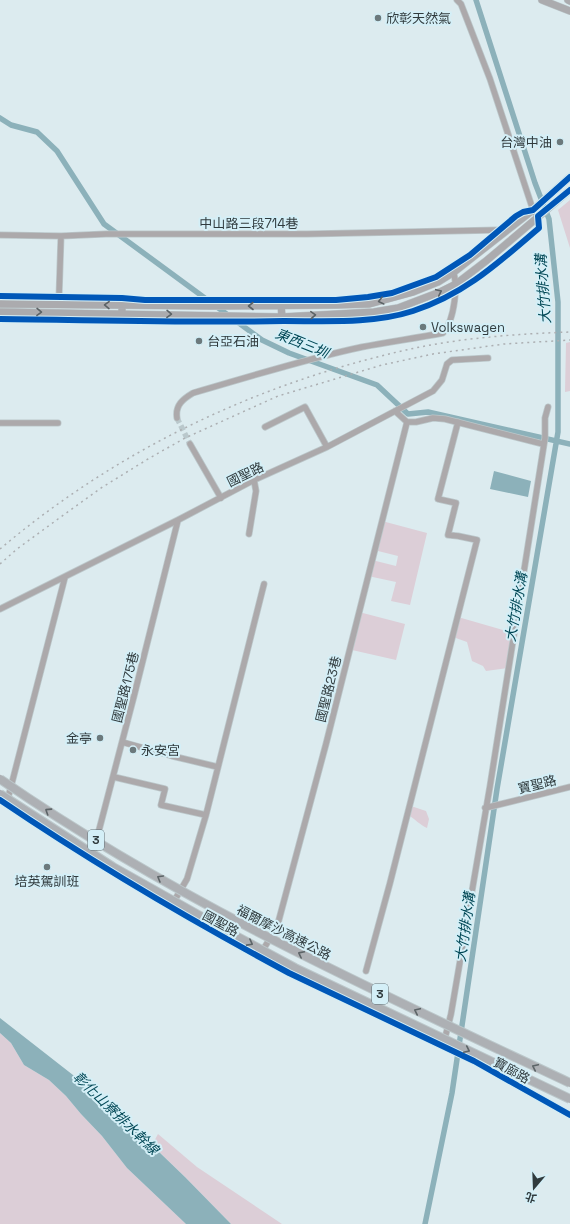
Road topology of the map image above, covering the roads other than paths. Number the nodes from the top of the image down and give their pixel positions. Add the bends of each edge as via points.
1 (457, 0) edge
2 (542, 0) edge
3 (570, 11) edge
4 (570, 178) edge
5 (570, 190) edge
6 (534, 209) junction
7 (539, 216) junction
8 (499, 230) dead end
9 (0, 235) edge
10 (61, 236) junction
11 (452, 270) junction
12 (456, 284) junction
13 (59, 297) dead end
14 (281, 303) junction
15 (0, 304) edge
16 (122, 309) junction
17 (0, 312) edge
18 (282, 319) junction
19 (488, 358) dead end
20 (548, 407) dead end
21 (395, 411) junction
22 (177, 418) tunnel mouth
23 (0, 422) edge
24 (407, 422) junction
25 (458, 422) junction
26 (58, 424) dead end
27 (265, 428) dead end
28 (190, 444) tunnel mouth
29 (543, 444) junction
30 (327, 447) junction
31 (254, 480) junction
32 (221, 498) junction
33 (178, 520) junction
34 (249, 534) dead end
35 (65, 577) junction
36 (264, 584) dead end
37 (0, 609) edge
38 (122, 742) junction
39 (218, 767) junction
40 (114, 777) junction
41 (0, 779) edge
42 (570, 787) edge
43 (0, 794) edge
44 (0, 800) edge
45 (6, 804) junction
46 (485, 808) junction
47 (206, 815) junction
48 (91, 859) junction
49 (171, 907) junction
50 (259, 957) junction
51 (366, 971) dead end
52 (443, 1046) junction
53 (570, 1083) edge
54 (570, 1099) edge
55 (570, 1115) edge

1 - 6 street via 461,4 490,79
2 - 3 main road
4 - 6 main road
5 - 7 main road
6 - 7 street
6 - 11 main road
7 - 12 main road
8 - 10 street, 中山路三段714巷
9 - 10 street, 中山路三段714巷
10 - 13 street
11 - 12 street
11 -> 14 main road via 438,282 414,292 369,304
18 -> 12 main road via 398,308
12 - 22 street via 448,328 443,333 288,365 193,393 180,402
14 -> 16 main road
14 - 18 main road
16 -> 15 main road
17 -> 16 main road
16 -> 18 main road
19 - 21 street, 國聖路 via 452,360 447,364 442,380 433,391
20 - 29 street
21 - 24 street
21 - 30 street, 國聖路
23 - 26 street
24 - 25 street via 433,418
24 - 50 street, 國聖路23巷 via 277,927
25 - 29 street
25 - 51 street via 438,499 456,503 448,535 477,540
27 - 30 street via 305,407
28 - 32 street
29 - 46 street
30 - 31 street, 國聖路
31 - 32 street, 國聖路
31 - 34 street via 256,491
32 - 33 street, 國聖路
33 - 35 street, 國聖路
33 - 38 street, 國聖路175巷
35 - 37 street, 國聖路
35 - 45 street
36 - 39 street
38 - 39 street
38 - 40 street, 國聖路175巷
39 - 47 street
40 - 47 street via 165,789 161,804
40 - 48 street, 國聖路175巷
53 -> 41 highway, 福爾摩沙高速公路 / 3, bridge via 396,1002 246,926 124,858
42 - 46 street, 寶聖路
43 -> 54 highway, 福爾摩沙高速公路 / 3, bridge via 113,867 282,960
44 - 45 street, 國聖路
45 - 48 street, 國聖路
46 - 52 street via 451,1014
47 - 49 street via 187,879
48 - 49 street, 國聖路
49 - 50 street, 國聖路
50 - 52 street, 國聖路
52 - 55 street, 寶廍路

